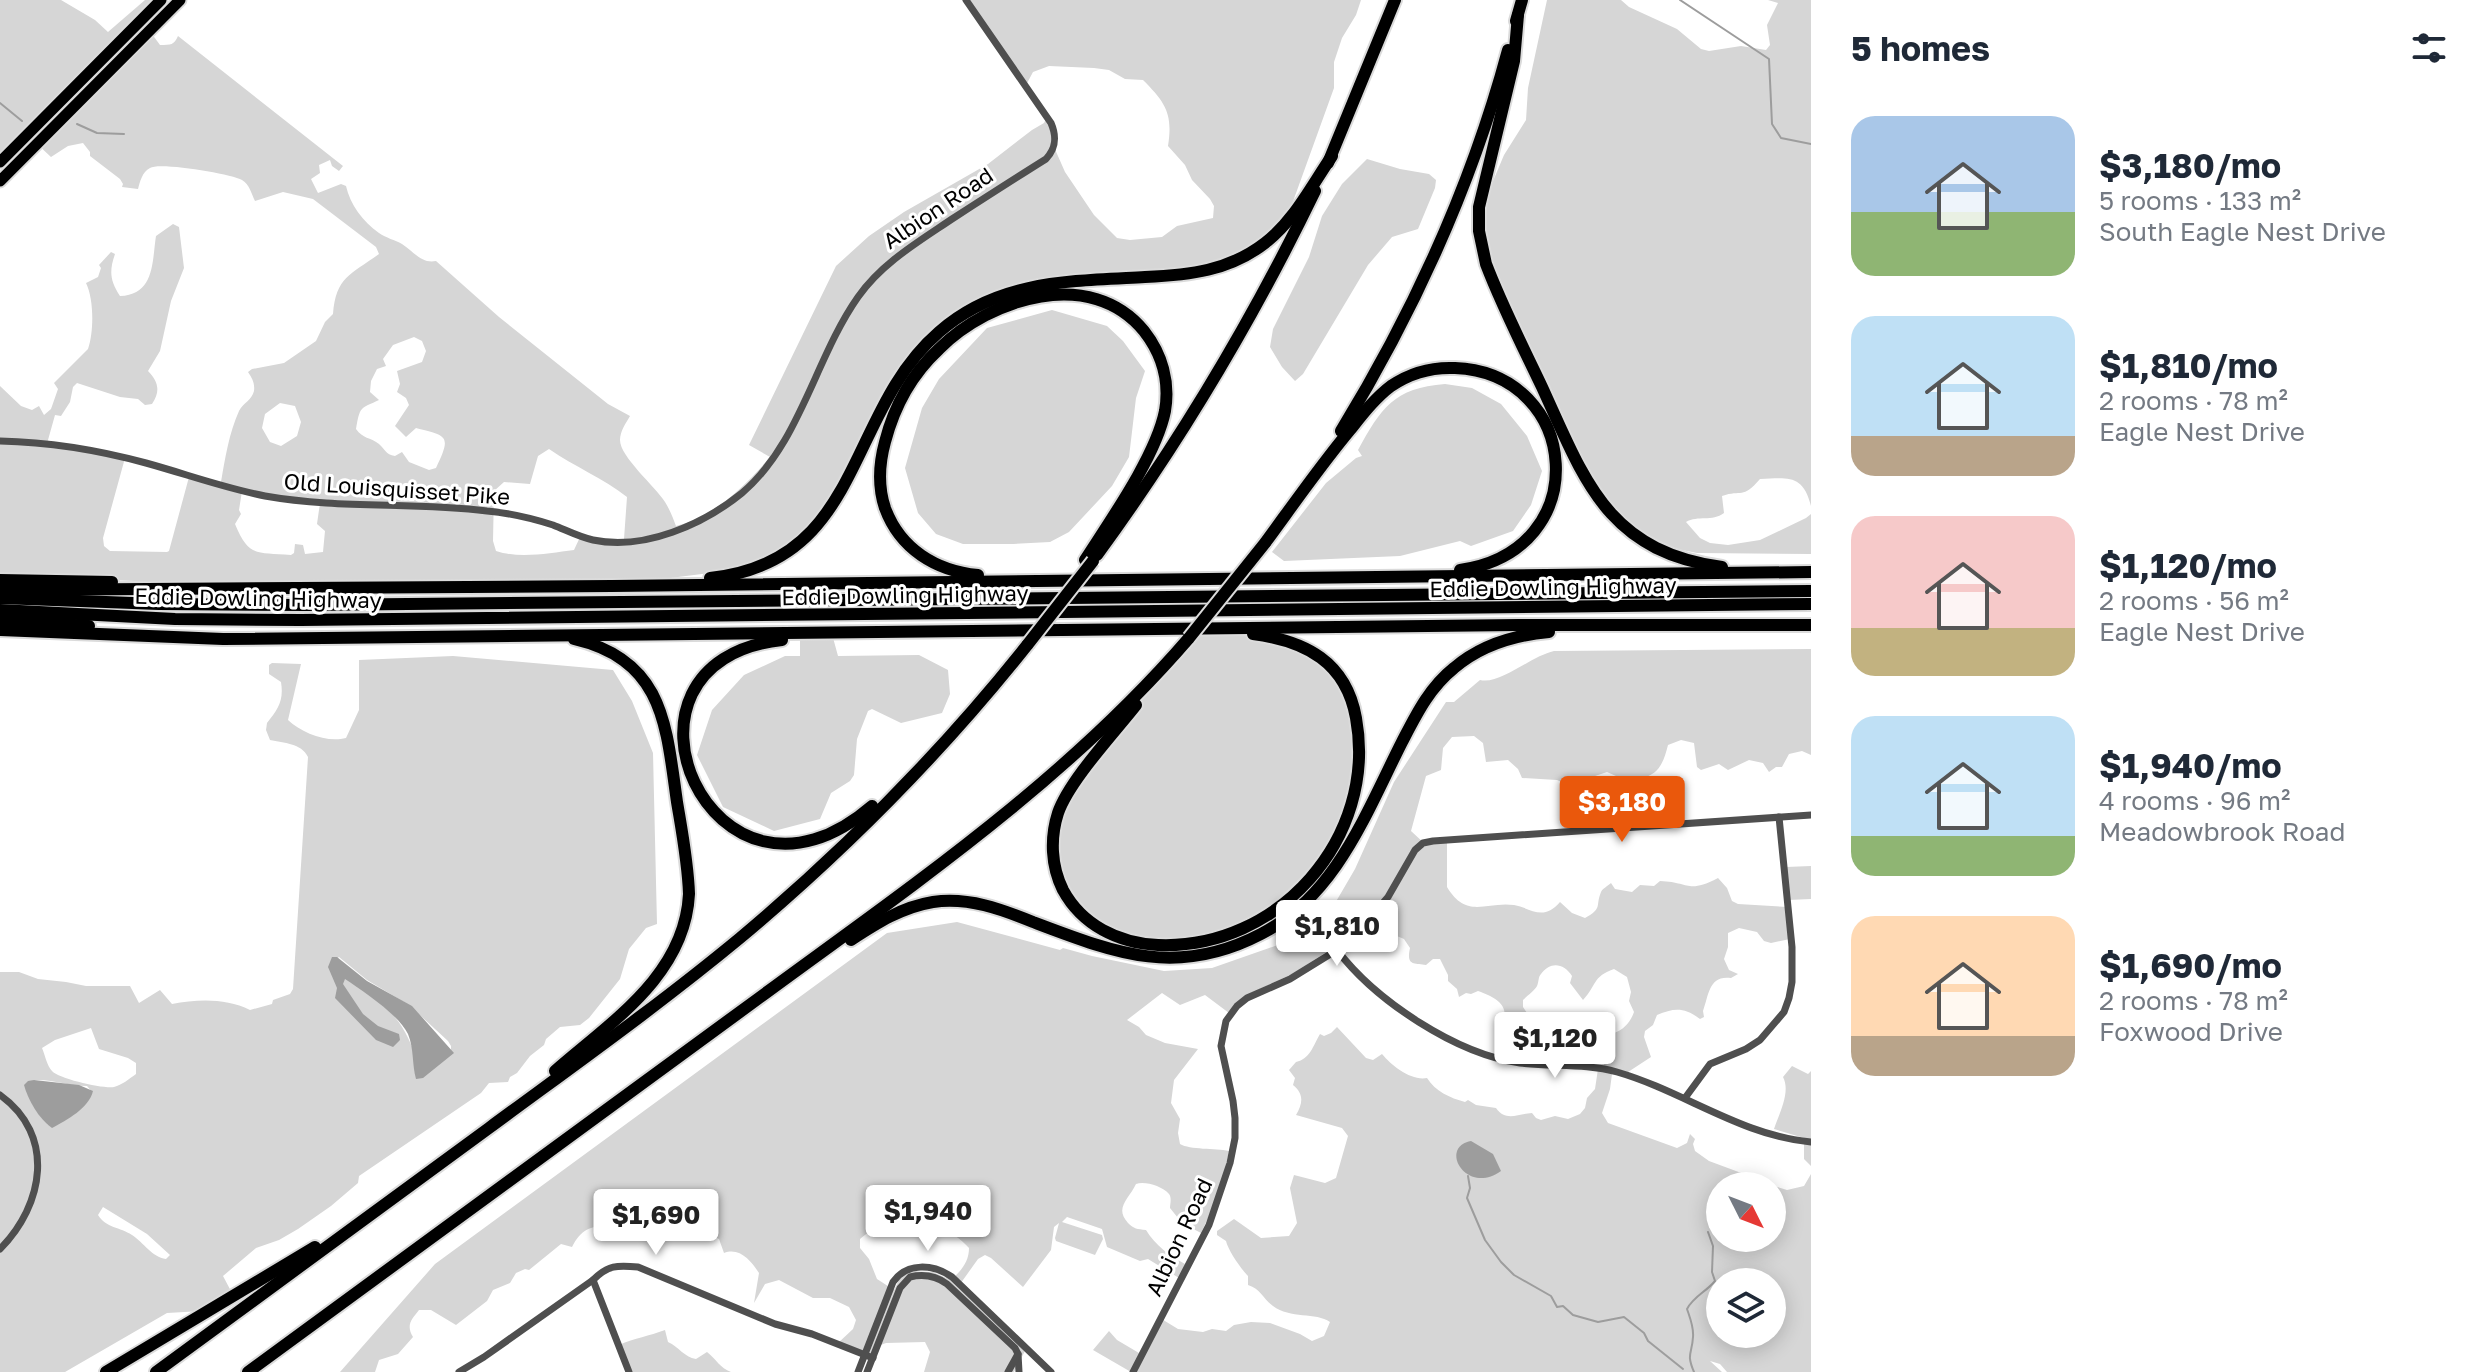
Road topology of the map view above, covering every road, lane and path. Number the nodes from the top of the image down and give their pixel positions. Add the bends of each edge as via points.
1 (966, 0) edge
2 (1395, 0) edge
3 (1522, 0) edge
4 (168, 3) edge
5 (1518, 15) junction
6 (5, 156) edge
7 (1332, 156) junction
8 (18, 163) junction
9 (0, 181) edge
10 (0, 441) edge
11 (770, 462) joint
12 (1265, 543) junction
13 (1089, 560) junction
14 (1811, 572) edge
15 (1773, 573) junction
16 (1393, 577) junction
17 (0, 580) edge
18 (1037, 581) junction
19 (612, 586) junction
20 (299, 588) junction
21 (0, 590) edge
22 (1811, 591) edge
23 (0, 598) edge
24 (1811, 604) edge
25 (0, 610) edge
26 (0, 620) edge
27 (1639, 625) junction
28 (1811, 626) edge
29 (1210, 628) junction
30 (0, 630) edge
31 (864, 632) junction
32 (540, 635) junction
33 (285, 637) junction
34 (1186, 641) junction
35 (935, 752) junction
36 (1811, 815) edge
37 (1779, 817) junction
38 (1337, 950) junction
39 (760, 997) junction
40 (0, 1095) edge
41 (1685, 1098) junction
42 (491, 1126) junction
43 (1811, 1142) edge
44 (383, 1206) junction
45 (0, 1249) edge
46 (593, 1280) junction
47 (894, 1291) junction
48 (1027, 1349) junction
49 (1018, 1354) junction
50 (869, 1356) junction
51 (1018, 1369) edge
52 (106, 1372) edge
53 (156, 1372) edge
54 (248, 1372) edge
55 (459, 1372) edge
56 (629, 1372) edge
57 (858, 1372) edge
58 (867, 1372) edge
59 (1008, 1372) edge
60 (1051, 1372) edge
61 (1133, 1372) edge

1 - 11 street, Albion Road via 1051,123 1054,149 874,276 844,319
2 - 7 highway
3 - 5 highway
4 - 6 main road
4 - 8 main road
5 - 12 highway via 1473,160 1420,286 1348,419
5 - 15 highway via 1514,61 1479,215 1481,248 1492,280 1584,477 1608,512 1640,539 1680,558
6 - 8 main road
7 - 13 highway via 1236,344 1180,434
7 - 19 highway via 1278,232 1229,264 1186,275 1034,285 958,316 903,371 830,511 779,557 721,577
8 - 9 main road
10 - 11 street, Old Louisquisset Pike via 107,453 266,496 486,510 612,542 643,539 697,521 746,490
12 - 16 highway via 1340,442 1392,385 1421,372 1451,368 1506,383 1536,411 1553,443 1556,480 1545,518 1526,542 1492,563
12 - 34 highway, bridge
13 - 18 highway via 1153,443 1165,411 1165,379 1154,347 1125,313 1086,296 1047,296 986,315 932,355 894,414 880,477 894,526 926,559 963,574
13 - 35 highway, bridge via 1028,644
14 - 15 highway
15 - 16 highway
16 - 18 highway
17 - 20 highway
18 - 19 highway
19 - 20 highway
20 - 21 highway
22 - 23 highway, Eddie Dowling Highway via 306,605
24 - 25 highway, Eddie Dowling Highway via 301,620
26 - 33 highway
27 - 28 highway
27 - 29 highway
27 - 39 highway via 1518,636 1454,667 1421,707 1330,877 1297,910 1247,941 1198,955 1140,956 991,906 933,902 888,917
29 - 31 highway
29 - 34 highway via 1287,640 1332,667 1347,688 1356,716 1359,759 1354,795 1327,858 1277,910 1219,938 1175,945 1141,943 1102,930 1071,902 1055,867 1055,824 1071,788
30 - 33 highway via 191,639
31 - 32 highway
31 - 35 highway via 760,643 734,652 712,669 695,691 684,725 686,763 697,790 742,832 772,842 803,842 849,825
32 - 33 highway
32 - 42 highway via 579,640 614,654 638,673 656,699 669,740 689,904 681,937 659,976
34 - 39 highway via 1122,710 1025,798
35 - 42 highway via 764,917 648,1011
36 - 37 street
37 - 38 street, Albion Road via 1429,842 1415,850 1375,914
37 - 41 street via 1792,947 1789,998 1760,1040 1710,1064
38 - 41 street via 1368,983 1456,1043 1519,1062 1617,1072
38 - 61 street, Albion Road via 1247,998 1226,1021 1221,1046 1235,1138 1225,1184
39 - 54 highway
40 - 45 street via 28,1124 38,1164 29,1207
41 - 43 street via 1772,1135
42 - 44 highway
44 - 52 highway
44 - 53 highway
46 - 50 street via 603,1269 638,1267
46 - 55 street
46 - 56 street
47 - 48 street via 896,1277 907,1268 946,1273
47 - 49 street via 910,1277 940,1280
47 - 50 street
48 - 49 street
48 - 51 street
48 - 60 street
49 - 51 street
49 - 59 street
50 - 57 street
50 - 58 street

